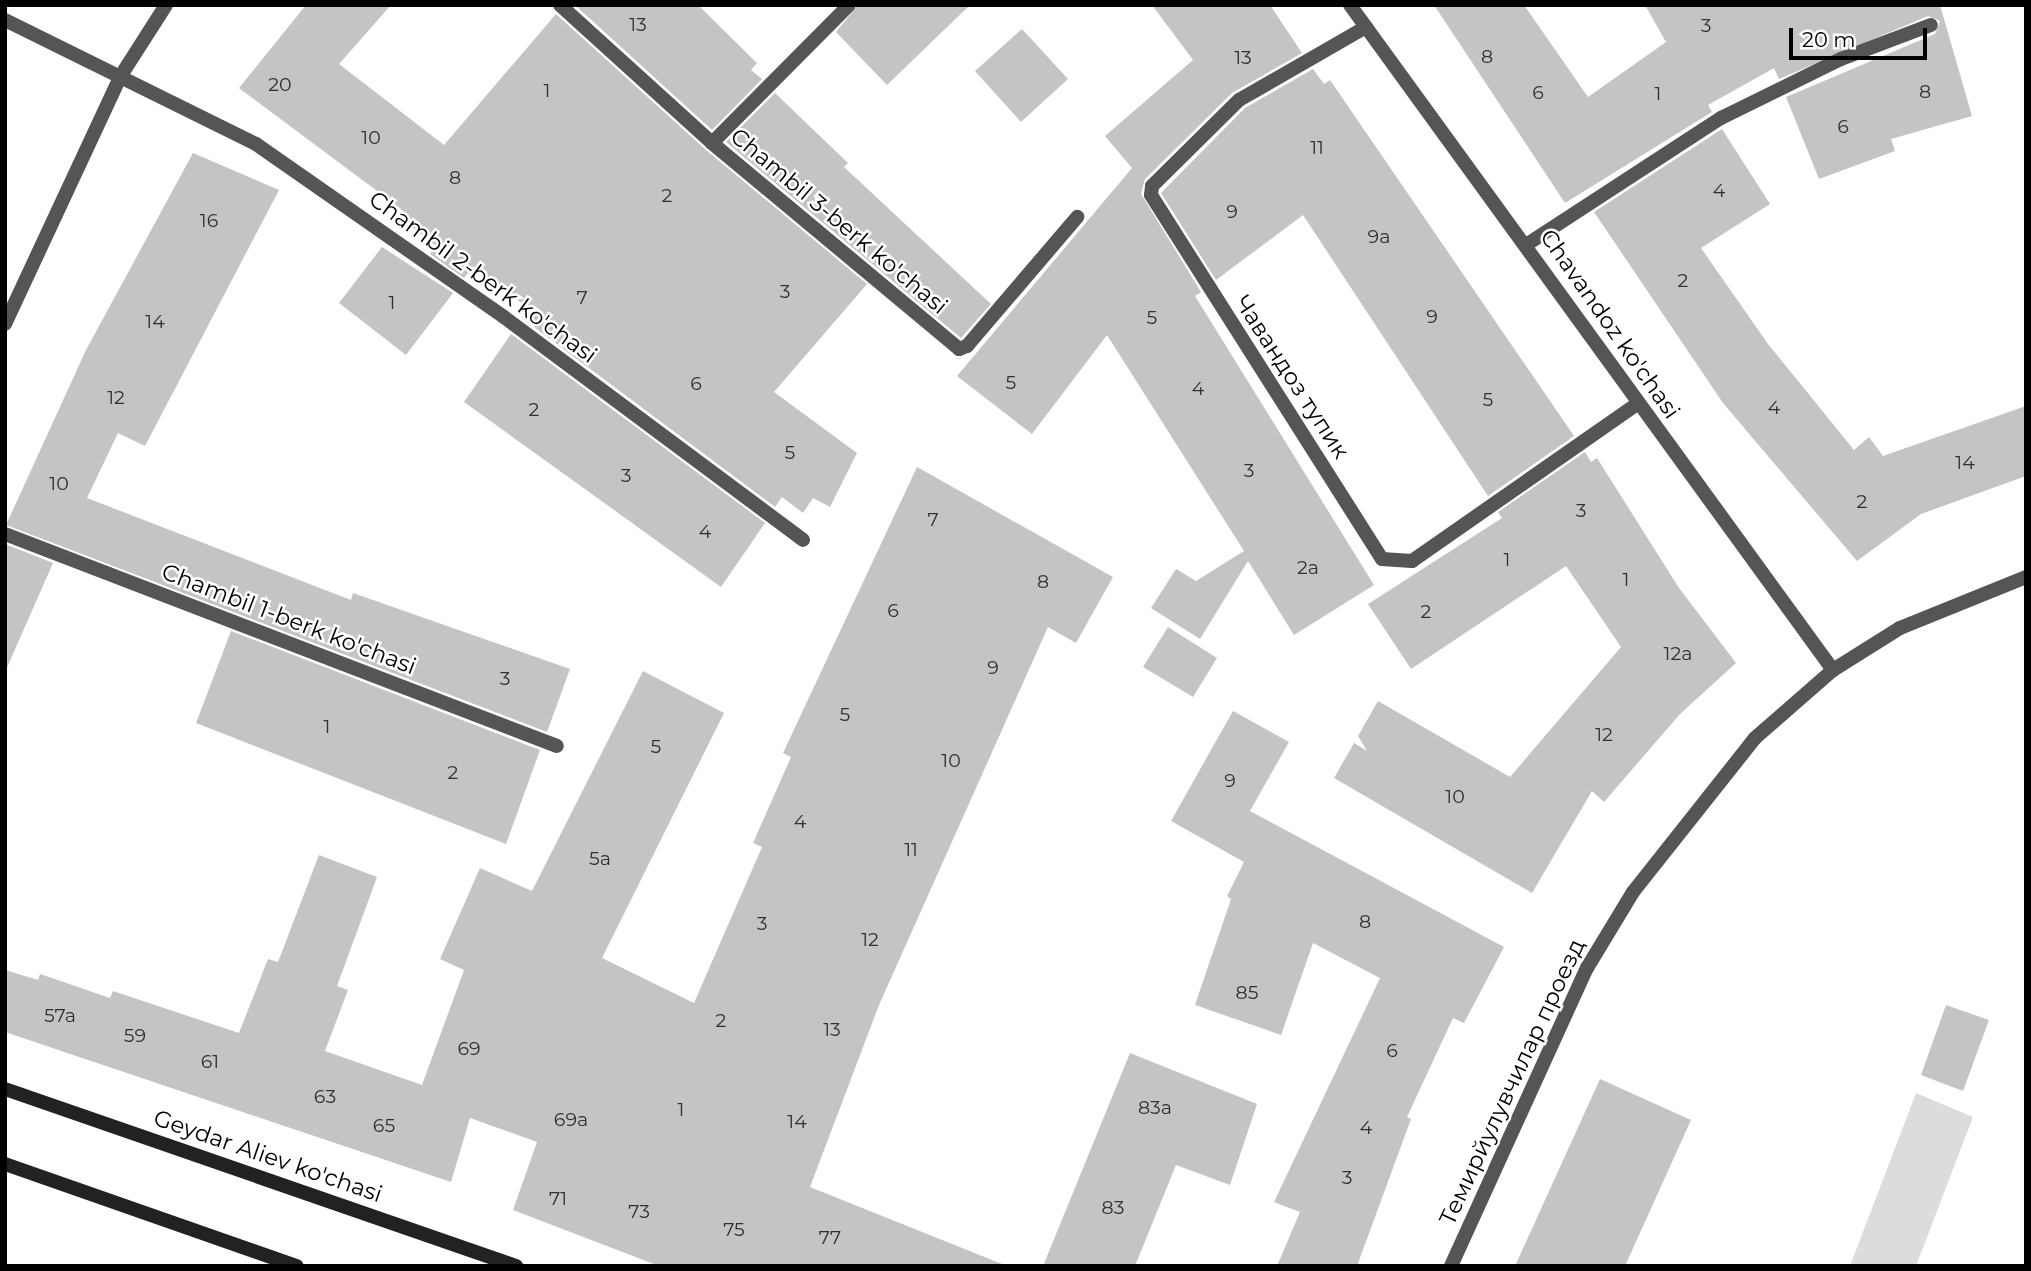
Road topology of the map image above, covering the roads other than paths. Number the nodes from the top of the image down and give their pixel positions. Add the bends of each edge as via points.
1 (166, 5) edge
2 (560, 5) edge
3 (849, 5) edge
4 (1350, 5) edge
5 (5, 20) edge
6 (1931, 25) dead end
7 (1366, 27) junction
8 (120, 77) junction
9 (712, 143) junction
10 (1077, 217) dead end
11 (1526, 245) junction
12 (5, 324) edge
13 (1637, 404) junction
14 (5, 534) edge
15 (803, 540) dead end
16 (2026, 577) edge
17 (1833, 670) junction
18 (557, 747) dead end
19 (5, 1089) edge
20 (5, 1164) edge
21 (297, 1266) edge
22 (516, 1266) edge
23 (1451, 1266) edge

1 - 8 street
2 - 9 street, Chambil 3-berk ko'chasi
3 - 9 street
4 - 7 street, Chavandoz ko'chasi
5 - 8 street, Chambil 2-berk ko'chasi
6 - 11 street via 1841,59 1721,118
7 - 11 street, Chavandoz ko'chasi
7 - 13 street, Чавандоз тупик via 1239,100 1152,186 1151,195 1382,559 1412,561
8 - 12 street
8 - 15 street, Chambil 2-berk ko'chasi via 256,144 504,317
9 - 10 street, Chambil 3-berk ko'chasi via 959,349 967,346
11 - 13 street, Chavandoz ko'chasi
13 - 17 street, Chavandoz ko'chasi
14 - 18 street, Chambil 1-berk ko'chasi
16 - 17 street, Темирйулувчилар проезд via 1900,628
17 - 23 street, Темирйулувчилар проезд via 1755,738 1633,892 1587,968
19 - 22 main road, Geydar Aliev ko'chasi
20 - 21 main road

